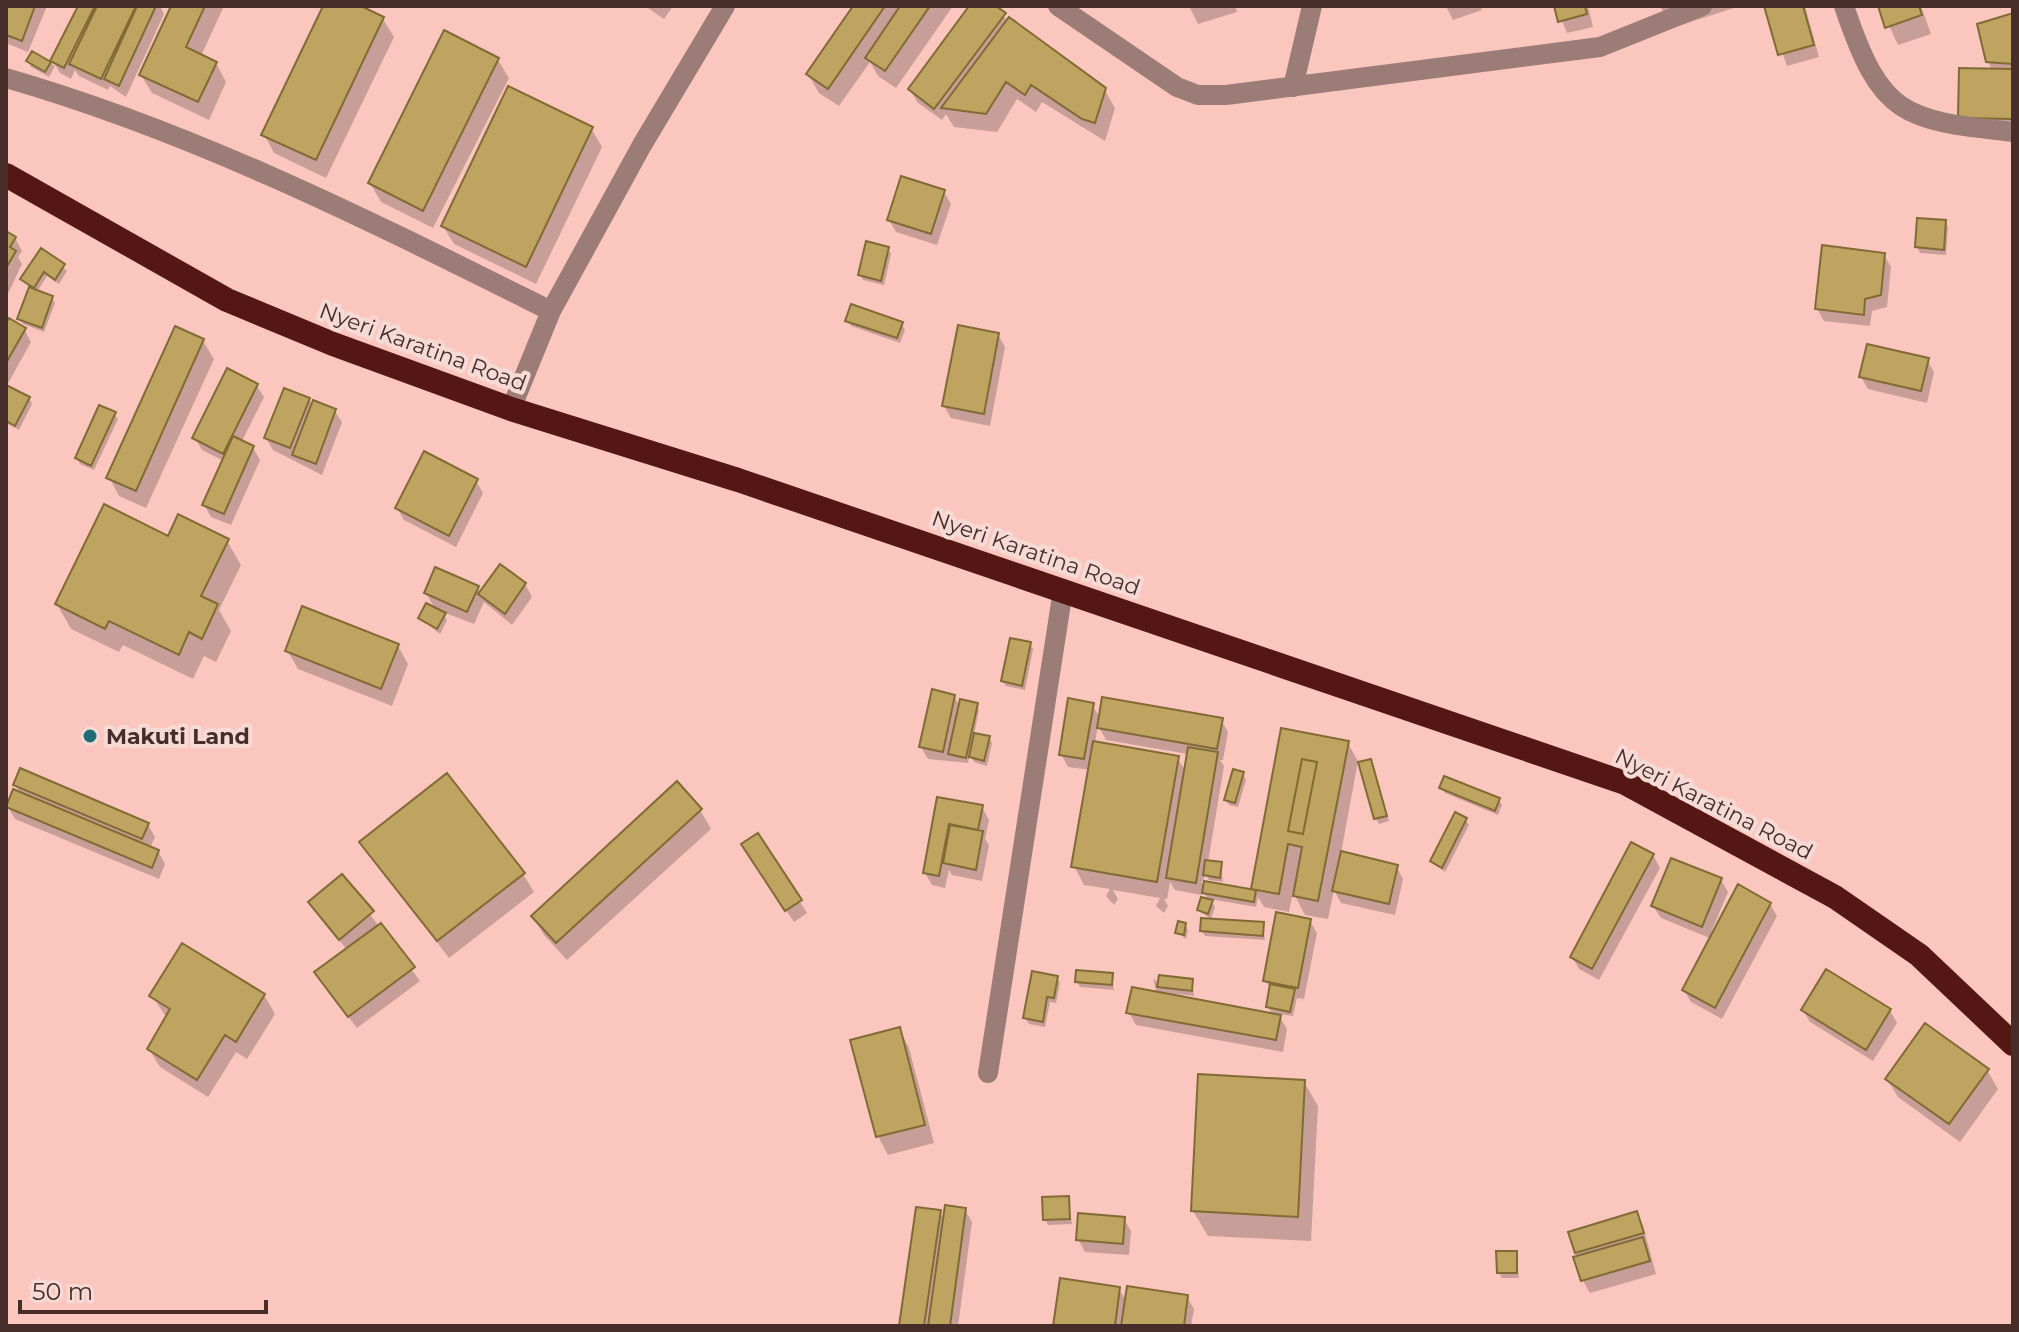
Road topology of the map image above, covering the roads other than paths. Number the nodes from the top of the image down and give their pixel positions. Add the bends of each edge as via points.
1 (725, 6) edge
2 (1058, 6) edge
3 (1312, 6) edge
4 (1702, 6) edge
5 (1844, 6) edge
6 (1647, 15) edge
7 (6, 78) edge
8 (1293, 87) junction
9 (2013, 132) edge
10 (6, 175) edge
11 (551, 311) junction
12 (511, 409) junction
13 (1063, 590) junction
14 (2013, 1044) edge
15 (988, 1073) dead end

1 - 11 street
2 - 8 street via 1155,73 1198,95
3 - 8 street
4 - 6 street
5 - 9 street via 1868,71 1904,110 1924,120
6 - 8 street via 1620,42 1600,47
7 - 11 street via 72,97 238,160
10 - 12 highway, Nyeri Karatina Road via 227,300
11 - 12 street
12 - 13 highway, Nyeri Karatina Road
13 - 14 highway, Nyeri Karatina Road via 1625,783 1835,897 1919,955
13 - 15 street

